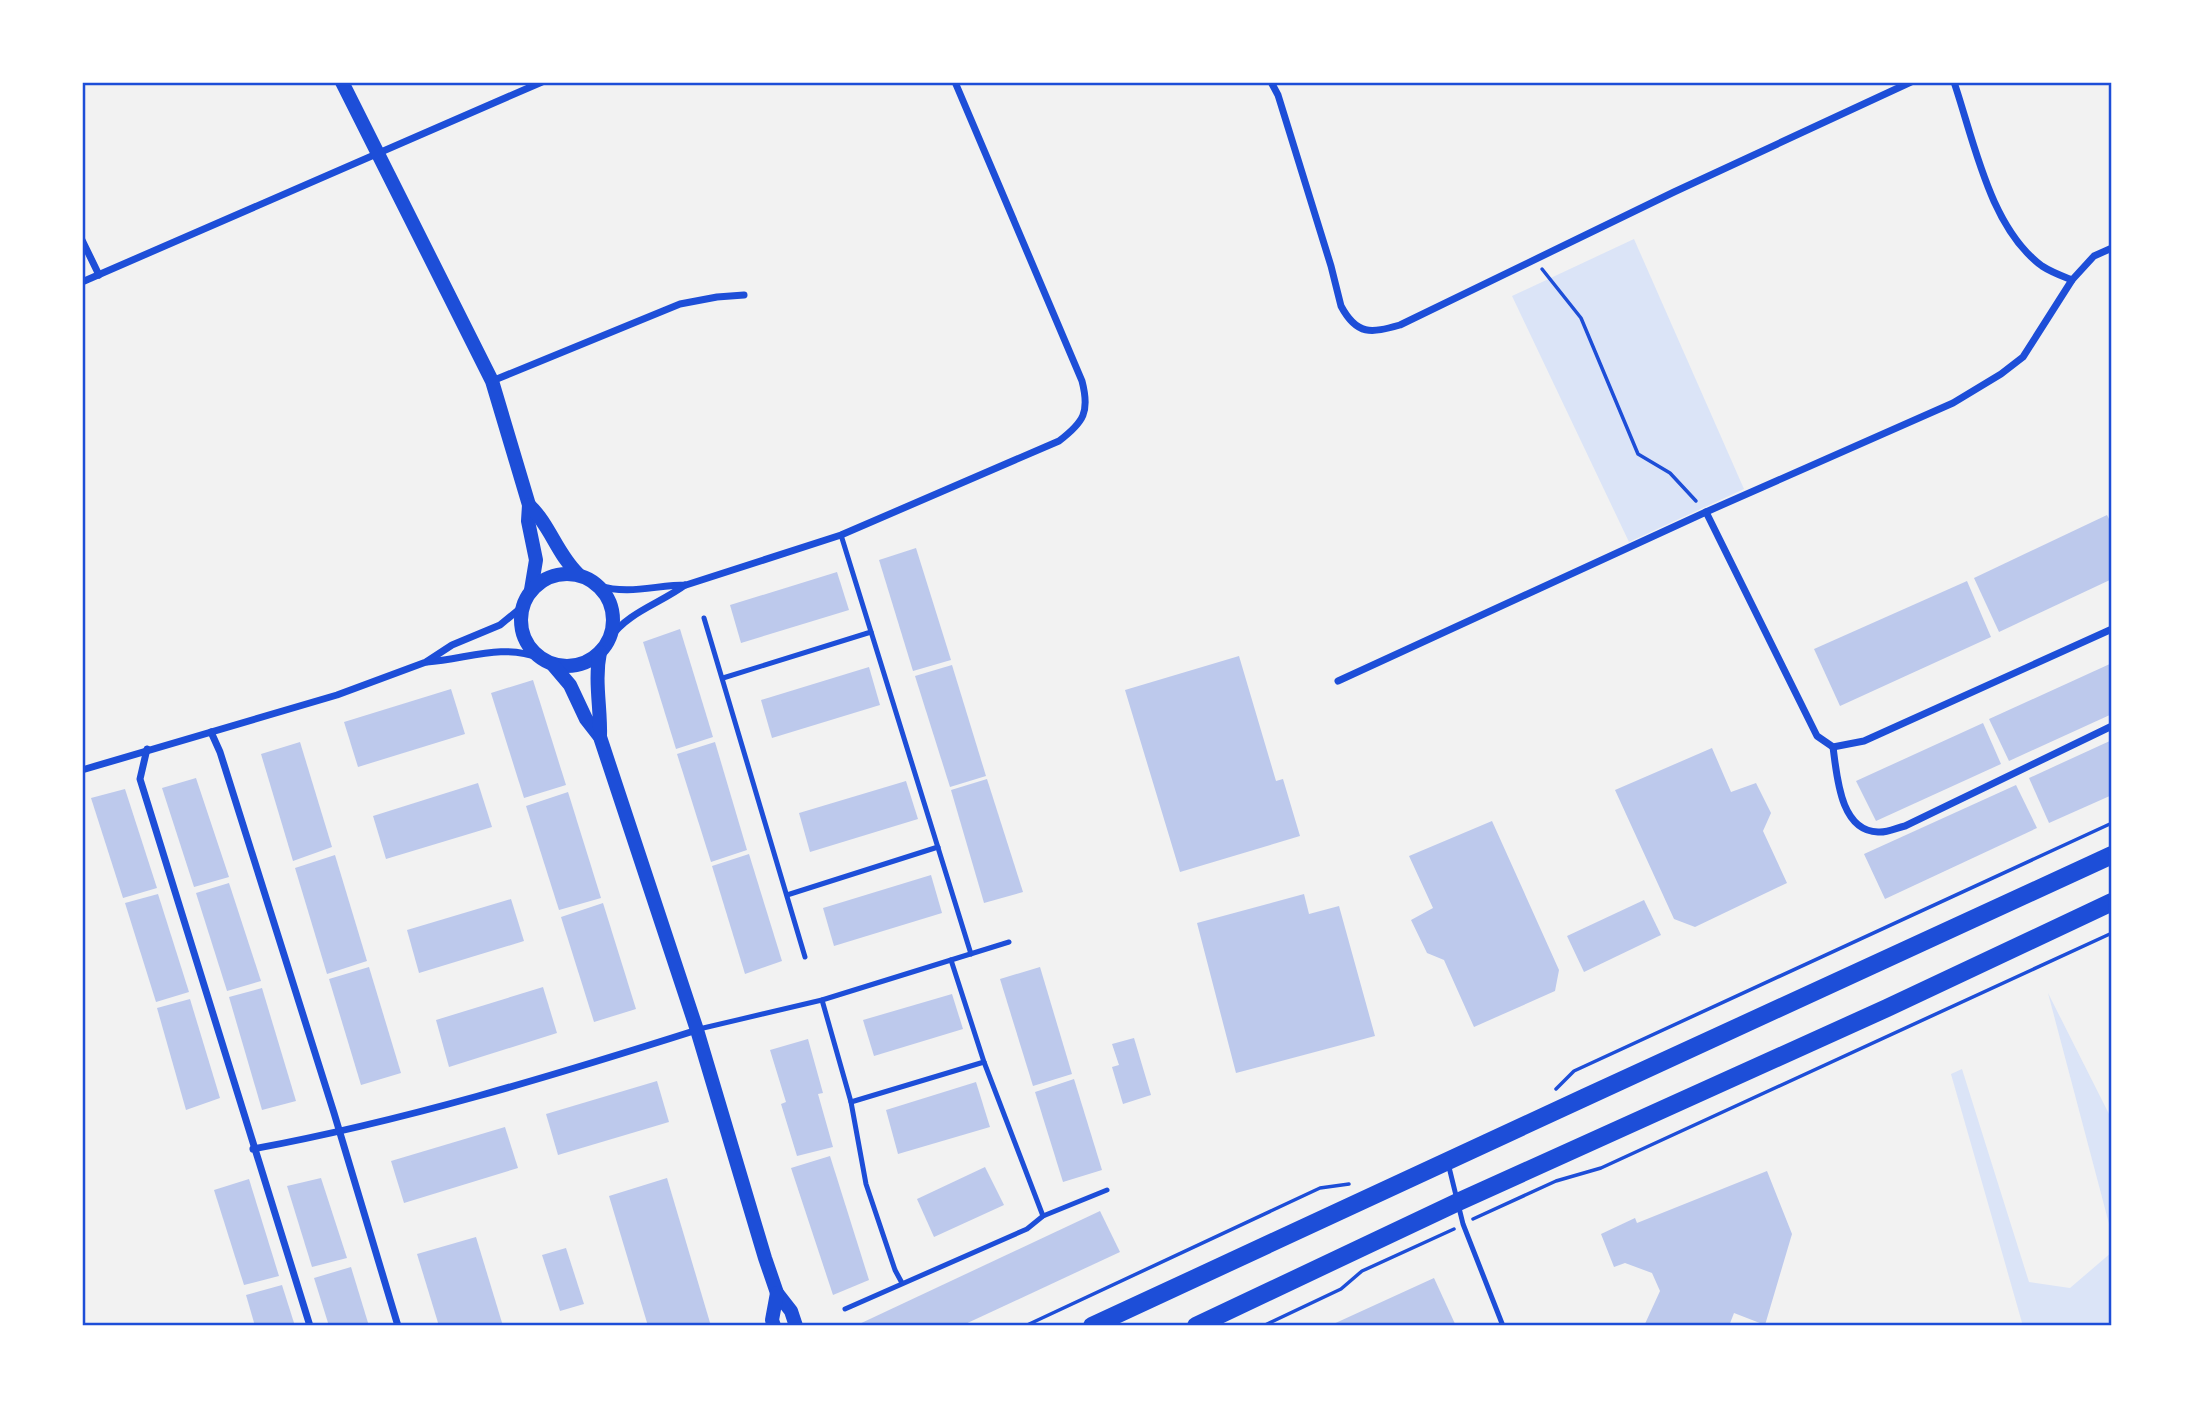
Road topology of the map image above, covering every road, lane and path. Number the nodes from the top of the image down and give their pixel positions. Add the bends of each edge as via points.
1 (342, 82) edge
2 (542, 82) edge
3 (956, 82) edge
4 (1271, 82) edge
5 (1911, 82) edge
6 (1954, 82) edge
7 (377, 154) junction
8 (82, 240) edge
9 (2112, 248) edge
10 (1534, 259) junction
11 (99, 275) junction
12 (2072, 280) junction
13 (82, 282) edge
14 (744, 295) dead end
15 (492, 381) junction
16 (529, 505) junction
17 (1706, 512) junction
18 (841, 535) junction
19 (578, 575) junction
20 (686, 585) junction
21 (600, 586) junction
22 (531, 590) junction
23 (522, 607) junction
24 (704, 618) dead end
25 (2112, 629) edge
26 (871, 632) junction
27 (610, 638) junction
28 (600, 652) junction
29 (540, 658) junction
30 (426, 663) junction
31 (553, 665) junction
32 (723, 678) junction
33 (1338, 681) dead end
34 (2112, 726) edge
35 (211, 732) junction
36 (600, 737) junction
37 (1833, 747) junction
38 (148, 749) junction
39 (82, 770) edge
40 (2112, 823) edge
41 (938, 847) junction
42 (2112, 855) edge
43 (787, 895) junction
44 (2112, 902) edge
45 (2112, 933) edge
46 (1009, 942) dead end
47 (971, 954) junction
48 (805, 957) dead end
49 (951, 960) junction
50 (822, 1000) junction
51 (697, 1030) junction
52 (984, 1062) junction
53 (1548, 1093) dead end
54 (851, 1102) junction
55 (339, 1132) junction
56 (253, 1149) junction
57 (1447, 1160) junction
58 (1556, 1181) dead end
59 (1356, 1183) dead end
60 (1107, 1189) dead end
61 (1458, 1202) junction
62 (1043, 1216) junction
63 (1375, 1265) dead end
64 (902, 1283) junction
65 (777, 1293) junction
66 (845, 1309) dead end
67 (310, 1326) edge
68 (398, 1326) edge
69 (774, 1326) edge
70 (796, 1326) edge
71 (1025, 1326) edge
72 (1092, 1326) edge
73 (1196, 1326) edge
74 (1263, 1326) edge
75 (1503, 1326) edge

1 - 7 main road
2 - 7 street
3 - 18 street via 1065,337 1088,402 1080,425 1059,441
4 - 10 street via 1341,306 1359,329 1400,325
5 - 10 street
6 - 12 street via 1996,207 2007,226 2044,268
7 - 11 street
7 - 15 main road
8 - 11 street
9 - 12 street via 2094,256
10 - 17 path via 1581,318 1638,454 1670,473
11 - 13 street
12 - 17 street via 2023,357 2001,374 1953,403
14 - 15 street via 680,304
15 - 16 main road
16 - 19 main road via 544,518 555,544
16 - 22 main road via 536,567
17 - 33 street
17 - 37 street via 1817,736
18 - 20 street
18 - 26 lane
19 - 21 main road
19 - 22 main road via 552,575
20 - 21 street via 624,590
20 - 27 street via 632,616
21 - 27 main road via 613,611
22 - 23 main road
23 - 29 main road via 523,635
23 - 30 street via 500,625 452,645
24 - 32 lane
25 - 37 street via 1864,741
26 - 32 lane
26 - 41 lane
27 - 28 main road
28 - 31 main road via 578,665
28 - 36 main road
29 - 30 street via 512,650
29 - 31 main road
30 - 35 street
31 - 36 main road
32 - 43 lane
34 - 37 street via 1905,826 1881,833 1864,830 1851,818
35 - 38 street
35 - 55 street
36 - 51 main road
38 - 39 street
38 - 56 street via 139,779
40 - 53 path via 1574,1071
41 - 43 lane
41 - 47 lane
42 - 57 main road
43 - 48 lane
44 - 61 main road
45 - 58 path via 1601,1168
46 - 47 lane
47 - 49 lane
49 - 50 lane
49 - 52 lane
50 - 51 lane
50 - 54 lane
51 - 55 street
51 - 65 main road
52 - 54 lane
52 - 62 lane
54 - 64 lane via 866,1184
55 - 56 street
55 - 68 street
56 - 67 street
57 - 61 lane
57 - 72 main road
59 - 71 path via 1320,1188
60 - 62 lane
61 - 73 main road
61 - 75 lane
62 - 64 lane via 1027,1229
63 - 74 path via 1341,1289
64 - 66 lane
65 - 69 main road
65 - 70 main road

